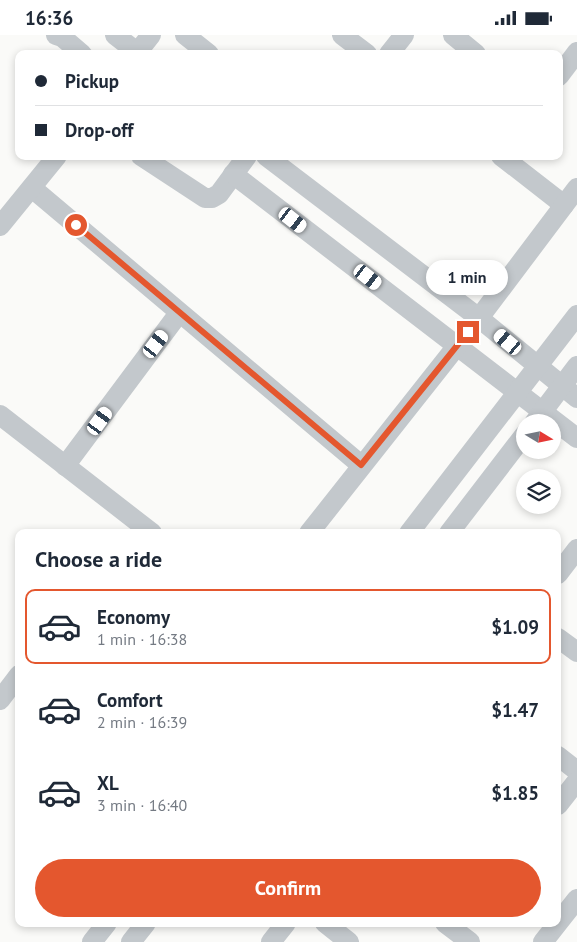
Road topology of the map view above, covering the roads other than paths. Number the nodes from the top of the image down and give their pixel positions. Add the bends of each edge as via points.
1 (56, 35) edge
2 (115, 35) edge
3 (151, 35) edge
4 (185, 35) edge
5 (342, 35) edge
6 (404, 35) edge
7 (453, 35) edge
8 (77, 50) edge
9 (132, 50) edge
10 (138, 50) edge
11 (204, 50) edge
12 (362, 50) edge
13 (392, 50) edge
14 (471, 50) edge
15 (577, 52) edge
16 (563, 71) edge
17 (53, 160) edge
18 (147, 160) edge
19 (244, 160) edge
20 (271, 160) edge
21 (506, 160) edge
22 (233, 174) junction
23 (577, 187) edge
24 (32, 188) junction
25 (564, 205) junction
26 (0, 226) edge
27 (179, 313) junction
28 (577, 315) edge
29 (479, 318) junction
30 (457, 346) junction
31 (537, 366) junction
32 (577, 367) edge
33 (517, 391) junction
34 (569, 392) edge
35 (536, 414) edge
36 (542, 414) edge
37 (0, 415) edge
38 (561, 429) edge
39 (577, 438) edge
40 (516, 446) edge
41 (361, 465) junction
42 (66, 466) junction
43 (130, 526) edge
44 (312, 529) edge
45 (412, 529) edge
46 (452, 529) edge
47 (577, 549) edge
48 (561, 569) edge
49 (561, 640) edge
50 (577, 652) edge
51 (15, 680) edge
52 (0, 700) edge
53 (561, 758) edge
54 (577, 771) edge
55 (577, 781) edge
56 (561, 801) edge
57 (577, 899) edge
58 (561, 919) edge
59 (104, 927) edge
60 (143, 927) edge
61 (283, 927) edge
62 (330, 927) edge
63 (555, 927) edge
64 (92, 942) edge
65 (131, 942) edge
66 (271, 942) edge
67 (349, 942) edge
68 (543, 942) edge

1 - 8 street
2 - 9 street
3 - 10 street
4 - 11 street
5 - 12 street
6 - 13 street
7 - 14 street
15 - 16 street
17 - 24 street
18 - 22 street via 204,198 218,194
19 - 22 street
20 - 29 street
21 - 25 street
22 - 30 street
23 - 25 street
24 - 26 street
24 - 27 street
25 - 29 street
27 - 41 street
27 - 42 street
28 - 31 street
29 - 30 street
29 - 31 street
30 - 33 street
30 - 41 street
31 - 33 street
31 - 34 street
32 - 34 street
33 - 35 street
33 - 45 street
34 - 36 street
37 - 42 street
38 - 39 street
40 - 46 street
41 - 44 street
42 - 43 street
47 - 48 street
49 - 50 street
51 - 52 street
53 - 54 street
55 - 56 street
57 - 58 street
59 - 64 street
60 - 65 street
61 - 66 street
62 - 67 street
63 - 68 street

